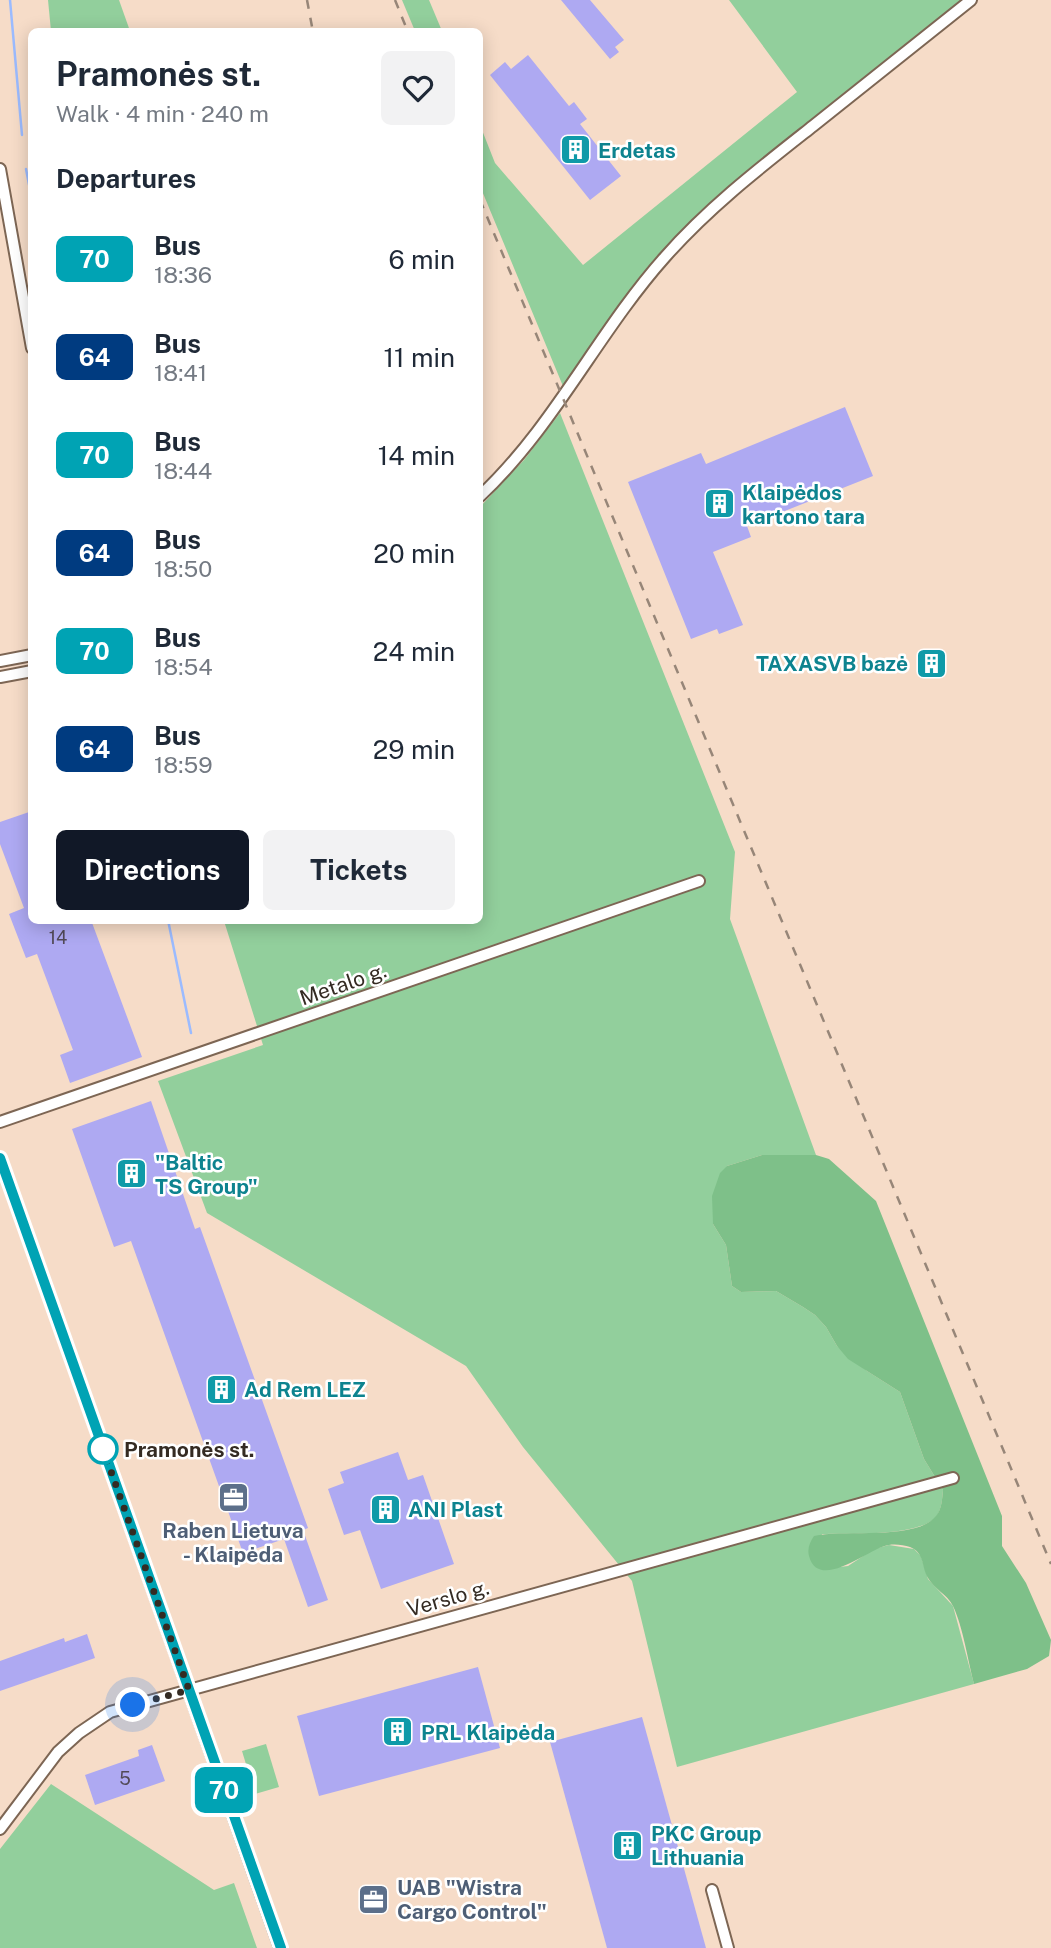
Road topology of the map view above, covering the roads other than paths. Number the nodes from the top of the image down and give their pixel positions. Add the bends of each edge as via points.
1 (971, 0) edge
2 (0, 169) edge
3 (28, 326) edge
4 (483, 493) edge
5 (28, 656) edge
6 (0, 661) edge
7 (28, 672) edge
8 (0, 677) edge
9 (699, 881) dead end
10 (0, 1122) edge
11 (0, 1158) edge
12 (953, 1478) dead end
13 (189, 1690) junction
14 (0, 1829) edge
15 (712, 1890) dead end
16 (281, 1948) edge
17 (728, 1948) edge

1 - 4 street via 704,216 640,286 562,397
2 - 3 street
5 - 6 street
7 - 8 street
9 - 10 street, Metalo g.
11 - 13 street
12 - 13 street, Verslo g.
13 - 14 street, Verslo g. via 110,1712 79,1732 58,1752
13 - 16 street
15 - 17 street

